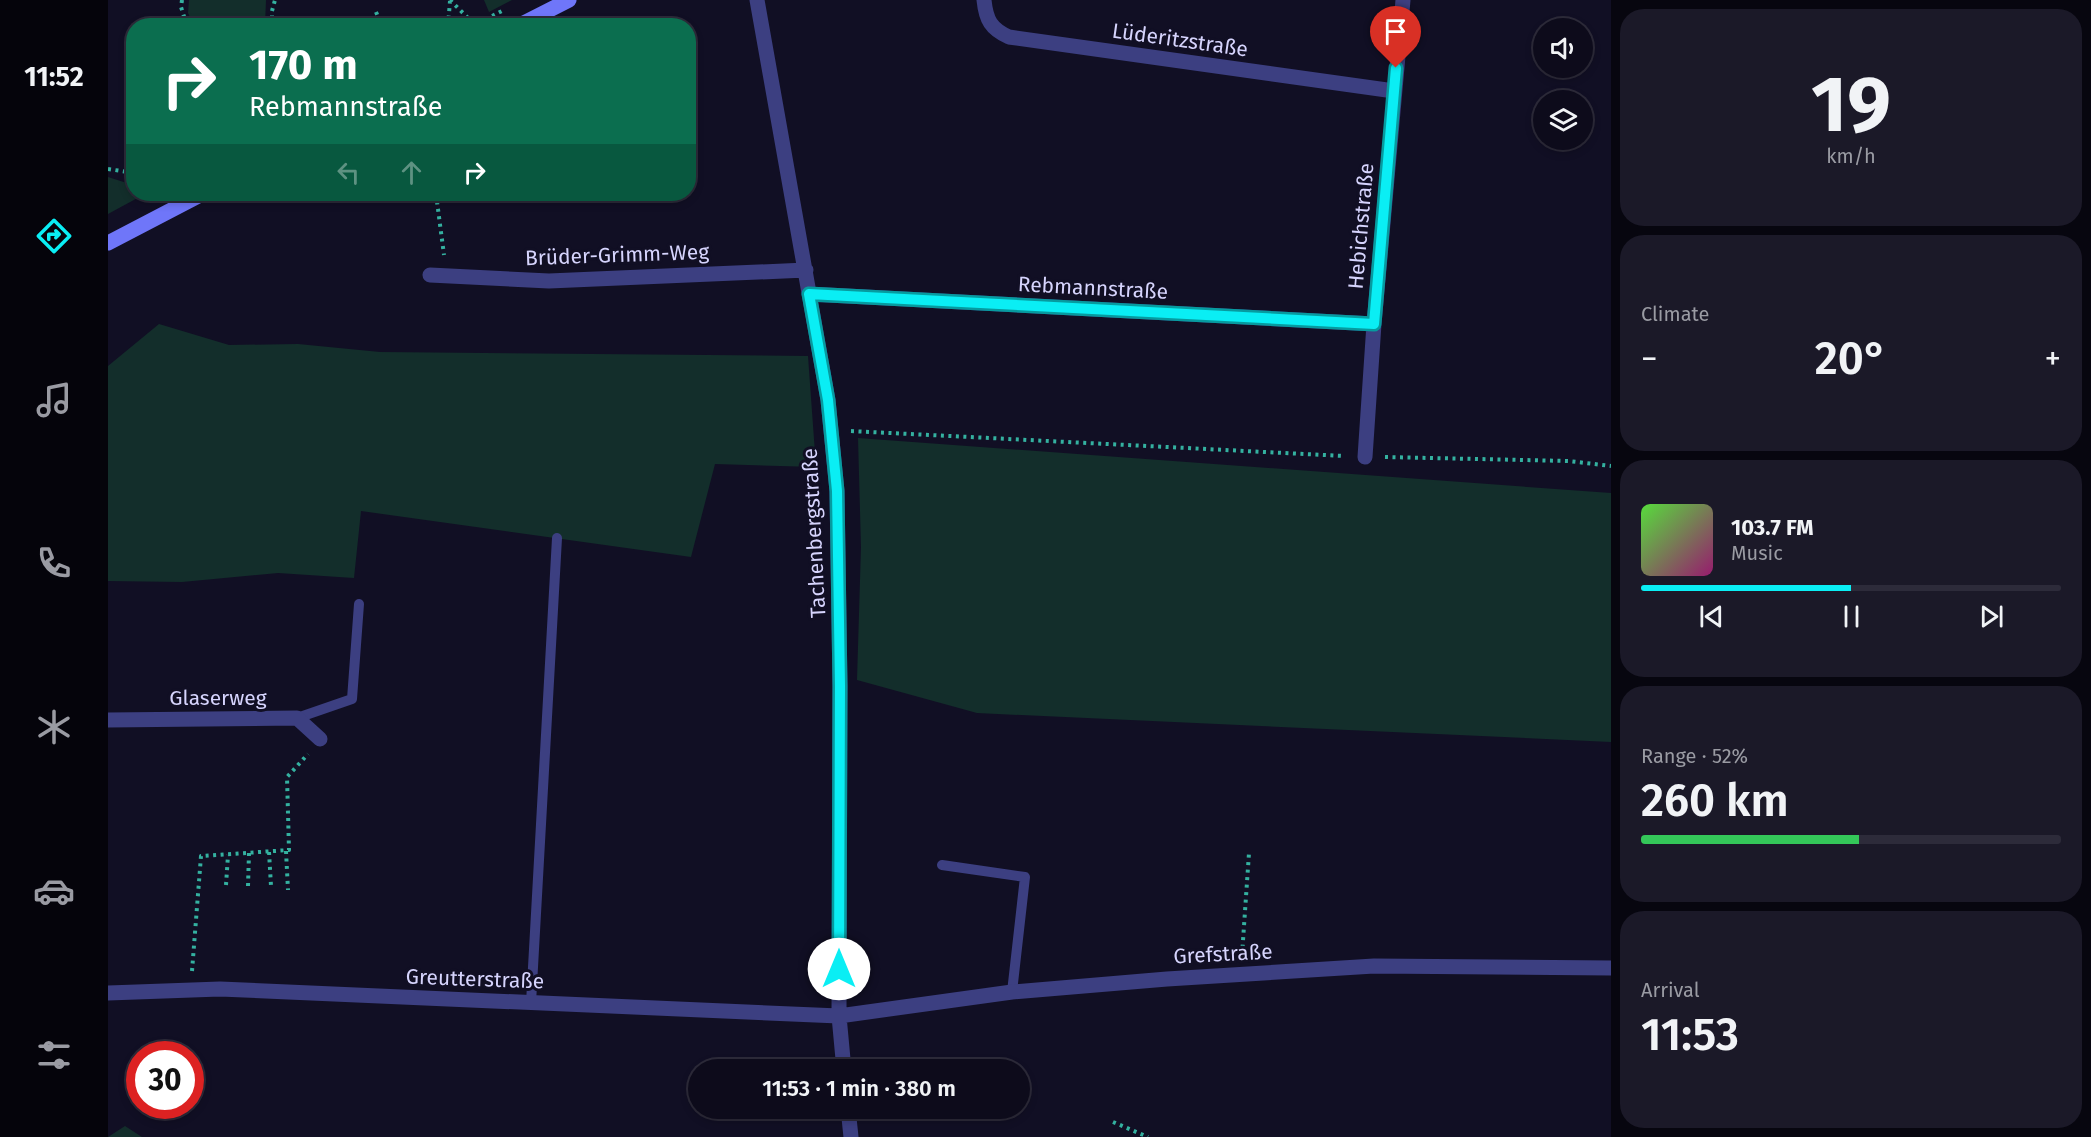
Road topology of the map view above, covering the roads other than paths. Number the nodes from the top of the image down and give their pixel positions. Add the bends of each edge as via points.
1 (569, 0) edge
2 (757, 0) edge
3 (984, 0) edge
4 (1403, 0) edge
5 (534, 18) edge
6 (1394, 91) junction
7 (189, 201) edge
8 (108, 243) edge
9 (806, 270) junction
10 (430, 275) dead end
11 (809, 294) junction
12 (1374, 324) junction
13 (1365, 457) road end
14 (557, 538) dead end
15 (359, 603) dead end
16 (297, 718) junction
17 (108, 720) edge
18 (320, 740) road end
19 (942, 865) dead end
20 (1611, 968) edge
21 (1012, 992) junction
22 (108, 993) edge
23 (531, 1003) junction
24 (839, 1016) junction
25 (843, 1059) edge
26 (849, 1119) edge
27 (851, 1137) edge

1 - 5 main road
2 - 9 street, Tachenbergstraße
3 - 6 street, Lüderitzstraße via 991,27 1009,37
4 - 6 street, Hebichstraße
6 - 12 street, Hebichstraße
7 - 8 main road
9 - 10 street, Brüder-Grimm-Weg via 549,281
9 - 11 street, Tachenbergstraße
11 - 12 street, Rebmannstraße
11 - 24 street, Tachenbergstraße via 828,400 837,491
12 - 13 street, Hebichstraße
14 - 23 lane
15 - 16 lane via 352,699
16 - 17 street, Glaserweg
16 - 18 street
19 - 21 lane via 1025,877
20 - 21 street, Grefstraße via 1374,966
21 - 24 street, Grefstraße
22 - 23 street, Greutterstraße via 220,989
23 - 24 street, Greutterstraße
24 - 25 street, Tachenbergstraße
26 - 27 street

